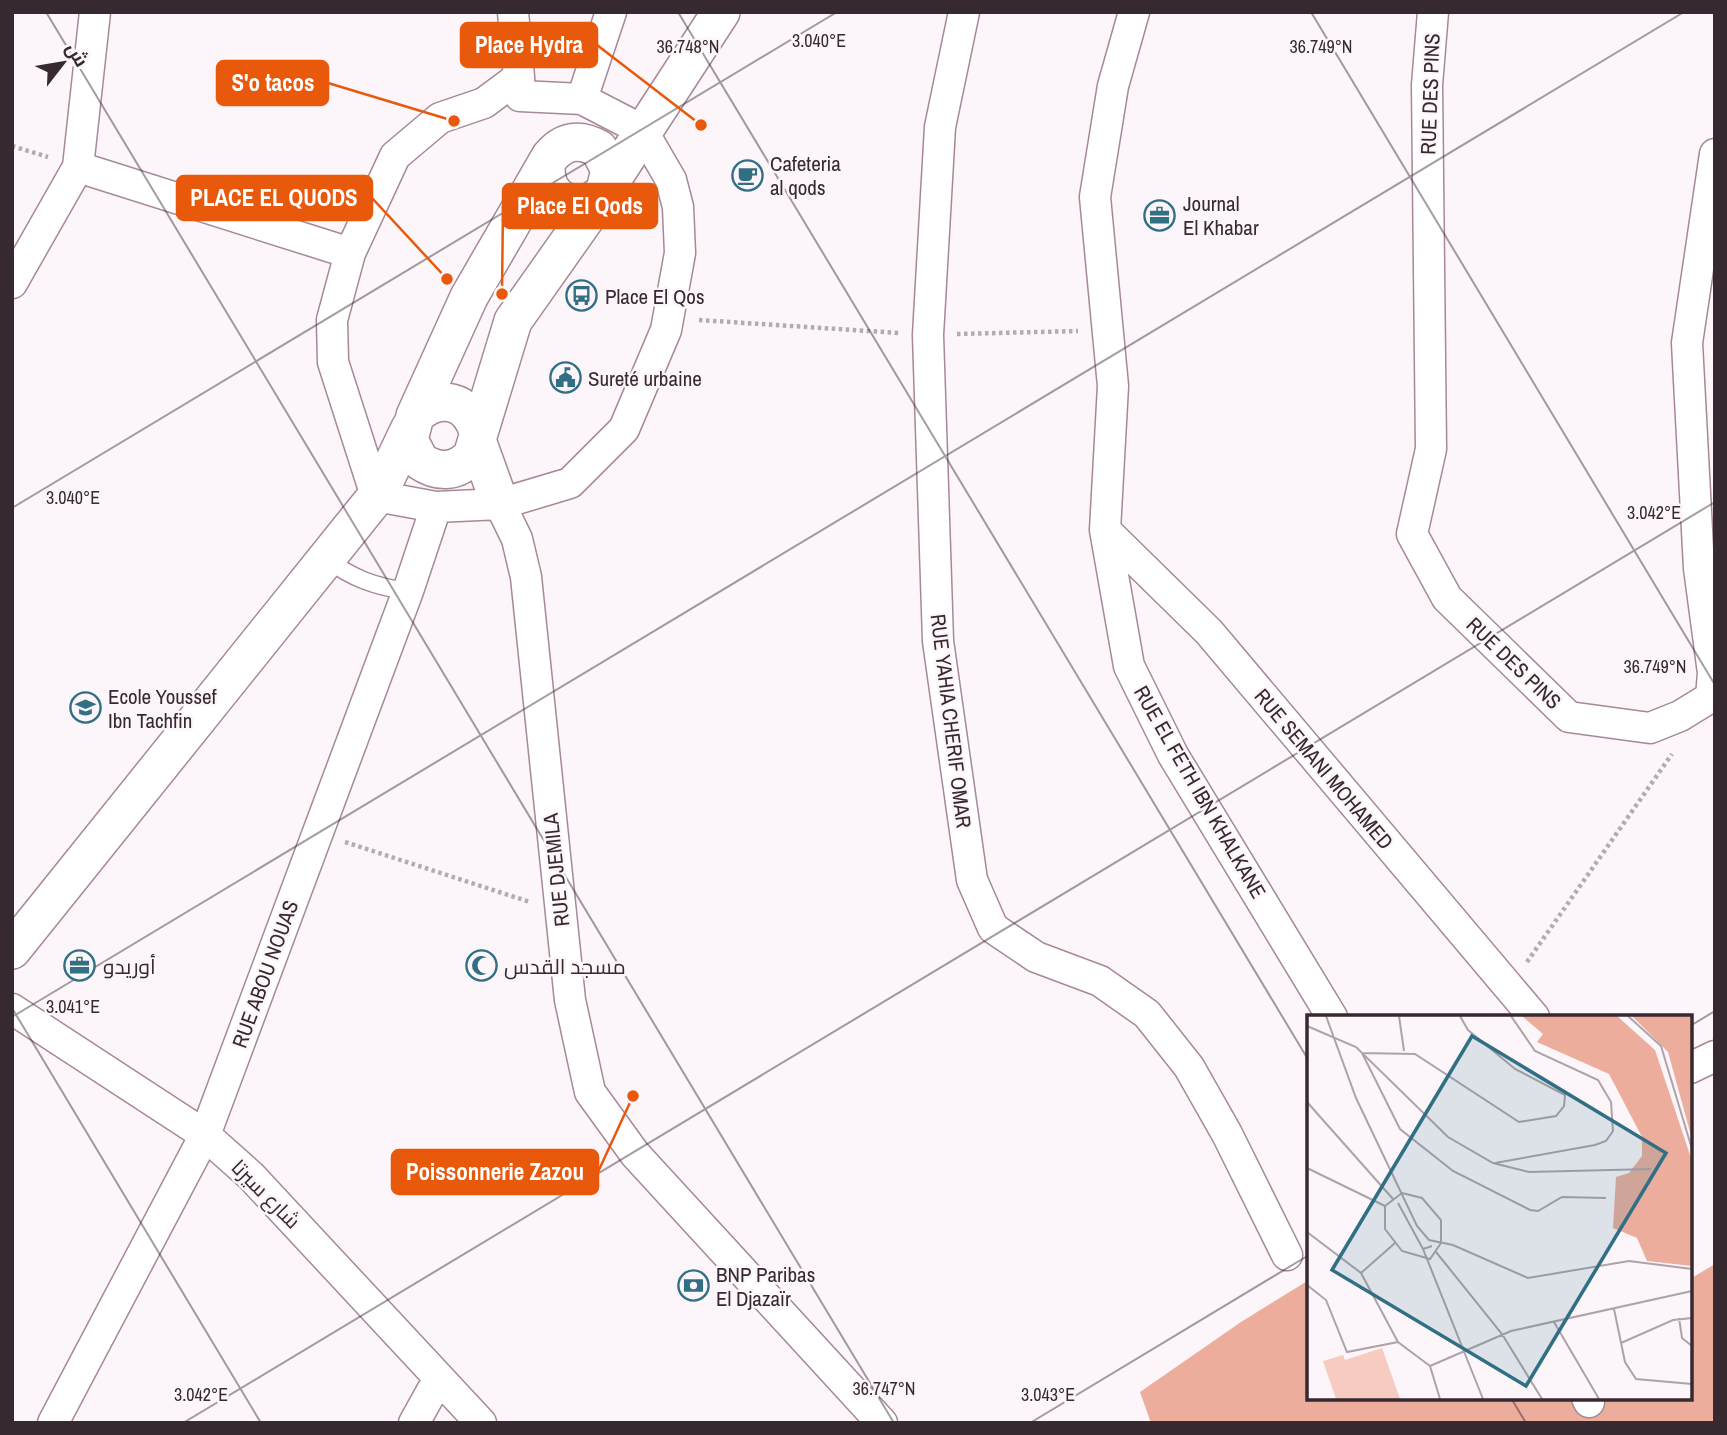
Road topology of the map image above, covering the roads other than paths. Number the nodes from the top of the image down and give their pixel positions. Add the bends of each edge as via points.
1 (95, 12) edge
2 (513, 12) edge
3 (611, 12) edge
4 (721, 12) edge
5 (964, 12) edge
6 (1134, 12) edge
7 (1433, 12) edge
8 (519, 77) junction
9 (582, 99) junction
10 (638, 138) junction
11 (578, 141) junction
12 (1715, 154) edge
13 (78, 167) junction
14 (546, 167) junction
15 (605, 191) junction
16 (350, 253) junction
17 (12, 283) edge
18 (412, 422) junction
19 (470, 448) junction
20 (377, 494) junction
21 (500, 504) junction
22 (436, 507) junction
23 (1105, 530) junction
24 (325, 558) junction
25 (408, 592) junction
26 (12, 950) edge
27 (12, 1009) edge
28 (1331, 1015) edge
29 (1532, 1015) edge
30 (1715, 1056) edge
31 (1692, 1067) edge
32 (205, 1135) junction
33 (1287, 1255) dead end
34 (439, 1378) junction
35 (53, 1423) edge
36 (414, 1423) edge
37 (481, 1423) edge
38 (882, 1423) edge

1 - 13 street
2 - 8 street
3 - 9 street
4 - 10 street
5 - 33 street, RUE YAHIA CHERIF OMAR via 940,127 928,335 938,641 972,880 993,928 1036,957 1100,981 1147,1014 1189,1067
6 - 23 street, RUE EL FETH IBN KHALKANE via 1114,86 1095,197 1113,386
7 - 12 street, RUE DES PINS via 1426,85 1432,449 1412,534 1447,598 1569,718 1650,728 1711,698 1713,673 1699,568 1687,343
8 - 9 street via 520,96
8 - 16 street via 484,103 440,118 395,156
9 - 10 street
10 - 11 street via 601,132
10 - 15 street
10 - 21 street via 671,180 678,207 680,253 666,330 624,429 570,483
11 - 14 street via 557,148
11 - 15 street via 599,149 606,159 610,170
13 - 16 street
13 - 17 street
14 - 15 street via 550,188 565,203 587,204
14 - 18 street via 469,297
15 - 19 street via 513,321
16 - 20 street via 332,320 333,362
18 - 19 street via 409,440 420,461 431,468
18 - 19 street via 435,402 447,401 469,412
18 - 20 street
19 - 20 street
19 - 21 street
20 - 22 street
20 - 24 street
21 - 22 street
21 - 38 street, RUE DJEMILA via 517,539 526,577 570,1000 590,1092 635,1154
22 - 25 street, RUE ABOU NOUAS
23 - 28 street, RUE EL FETH IBN KHALKANE via 1129,666 1174,755
23 - 29 street, RUE SEMANI MOHAMED via 1209,632
24 - 25 lane via 375,587
24 - 26 street
25 - 32 street, RUE ABOU NOUAS
27 - 32 street, شارع سيرتا
30 - 31 street
32 - 34 street, شارع سيرتا via 251,1176
32 - 35 street, RUE ABOU NOUAS
34 - 36 street
34 - 37 street, شارع سيرتا

